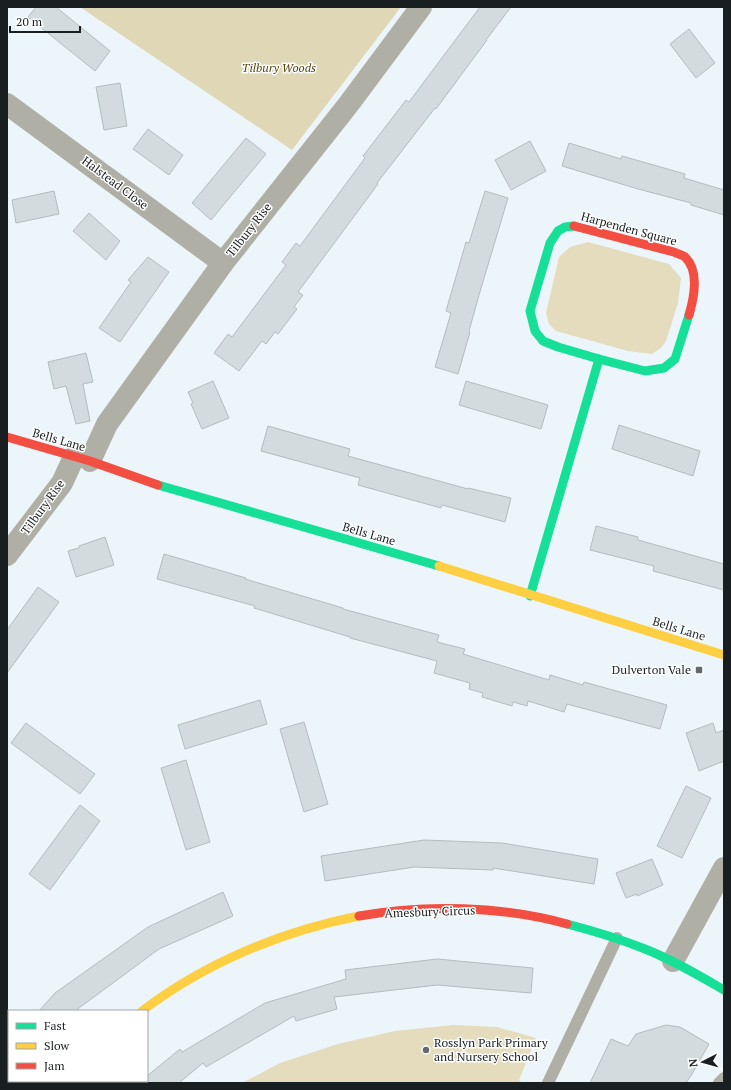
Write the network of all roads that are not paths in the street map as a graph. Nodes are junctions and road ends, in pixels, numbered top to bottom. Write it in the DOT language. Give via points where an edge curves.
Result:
graph roads {
  1 [pos="421,7"];
  2 [pos="8,104"];
  3 [pos="223,263"];
  4 [pos="599,359"];
  5 [pos="7,437"];
  6 [pos="82,459"];
  7 [pos="7,555"];
  8 [pos="530,596"];
  9 [pos="724,655"];
  10 [pos="724,868"];
  11 [pos="617,938"];
  12 [pos="673,961"];
  13 [pos="724,990"];
  14 [pos="144,1010"];
  15 [pos="724,1078"];
  16 [pos="548,1083"];
  17 [pos="720,1083"];
  1 -- 3 [label="street, Tilbury Rise" via="348,105"];
  2 -- 3 [label="street, Halstead Close"];
  3 -- 6 [label="street, Tilbury Rise"];
  4 -- 4 [label="street, Harpenden Square" via="644,372 664,368 675,359 693,297 695,284 692,268 685,257 674,252 574,226 565,227 558,231 550,243 530,311 532,320 539,338 549,345"];
  4 -- 8 [label="street"];
  5 -- 6 [label="street, Bells Lane"];
  6 -- 7 [label="street, Tilbury Rise"];
  6 -- 8 [label="street, Bells Lane" via="168,488 451,570"];
  8 -- 9 [label="street, Bells Lane"];
  10 -- 12 [label="street"];
  11 -- 12 [label="street, Amesbury Circus"];
  11 -- 14 [label="street, Amesbury Circus" via="571,924 516,914 429,909 384,912 289,935 240,953 193,977"];
  11 -- 16 [label="lane"];
  12 -- 13 [label="street, Amesbury Circus"];
  15 -- 17 [label="lane"];
}
